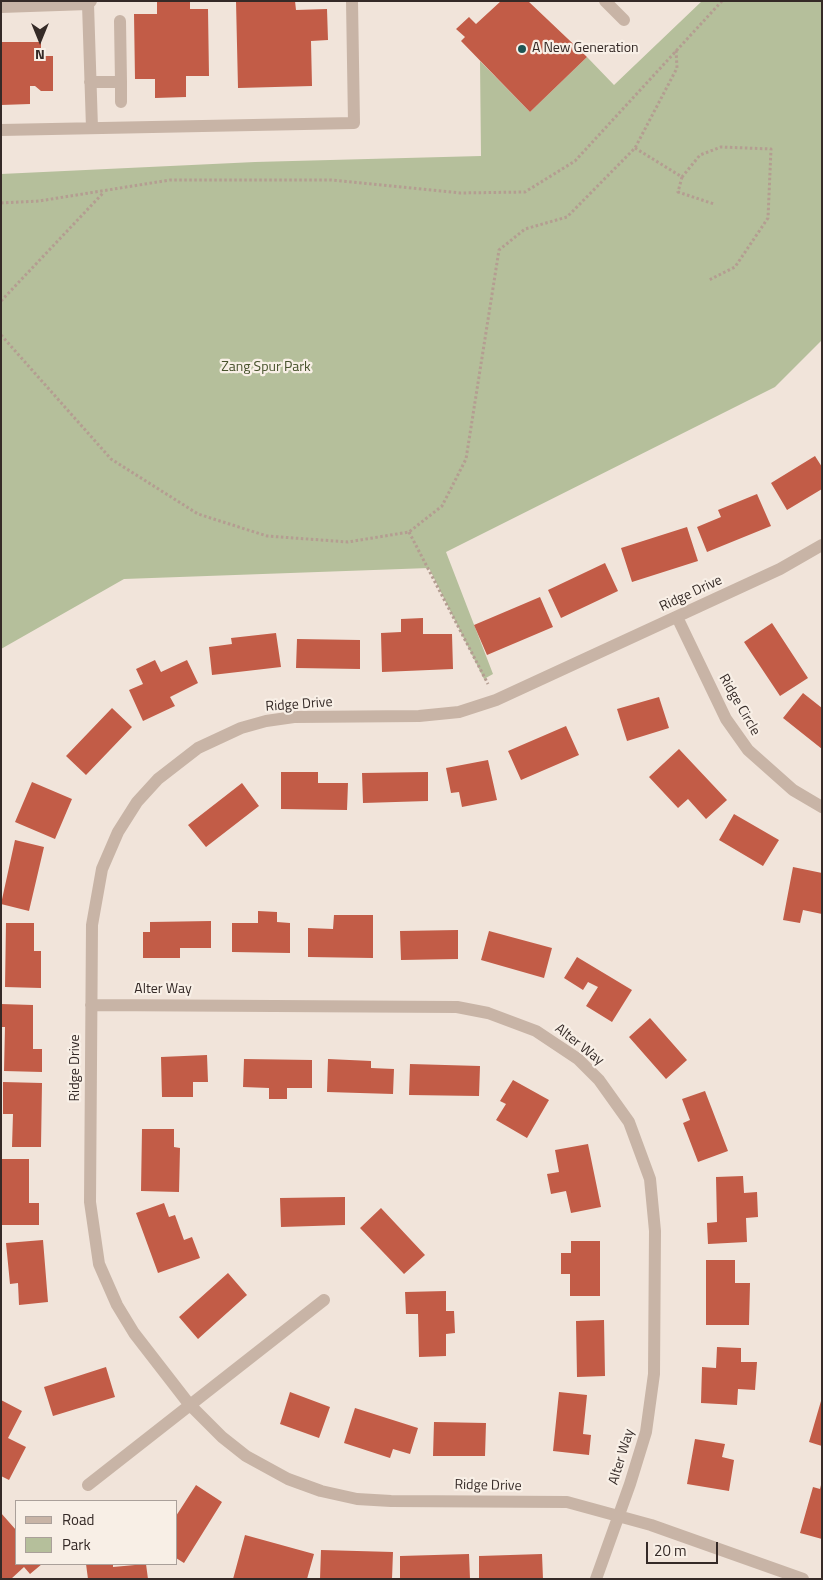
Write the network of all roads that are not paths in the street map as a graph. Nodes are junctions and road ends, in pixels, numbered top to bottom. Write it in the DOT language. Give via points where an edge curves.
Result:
graph roads {
  1 [pos="352,1"];
  2 [pos="605,1"];
  3 [pos="89,3"];
  4 [pos="1,7"];
  5 [pos="624,20"];
  6 [pos="120,21"];
  7 [pos="90,82"];
  8 [pos="121,82"];
  9 [pos="121,102"];
  10 [pos="92,128"];
  11 [pos="1,130"];
  12 [pos="822,545"];
  13 [pos="677,617"];
  14 [pos="822,807"];
  15 [pos="91,1004"];
  16 [pos="324,1300"];
  17 [pos="189,1404"];
  18 [pos="88,1484"];
  19 [pos="618,1516"];
  20 [pos="596,1579"];
  21 [pos="804,1579"];
  1 -- 10 [label="street" via="354,122"];
  2 -- 5 [label="street"];
  3 -- 4 [label="street"];
  3 -- 7 [label="street"];
  6 -- 8 [label="street"];
  7 -- 8 [label="street"];
  7 -- 10 [label="street"];
  8 -- 9 [label="street"];
  10 -- 11 [label="street"];
  12 -- 13 [label="street, Ridge Drive" via="780,569"];
  13 -- 14 [label="street, Ridge Circle" via="718,704 748,750 793,790"];
  13 -- 15 [label="street, Ridge Drive" via="496,700 459,712 419,716 294,717 241,728 198,748 158,779 137,802 118,832 102,869 92,925"];
  15 -- 17 [label="street, Ridge Drive" via="90,1202 97,1255 109,1290 125,1319"];
  15 -- 19 [label="street, Alter Way" via="457,1007 512,1020 556,1042 578,1059 599,1080 629,1122 650,1178 653,1198 654,1374 646,1432"];
  16 -- 17 [label="street"];
  17 -- 18 [label="street"];
  17 -- 19 [label="street, Ridge Drive" via="246,1456 288,1479 321,1491 357,1499 391,1501 567,1502"];
  19 -- 20 [label="street, Alter Way"];
  19 -- 21 [label="street, Ridge Drive" via="651,1524"];
}
